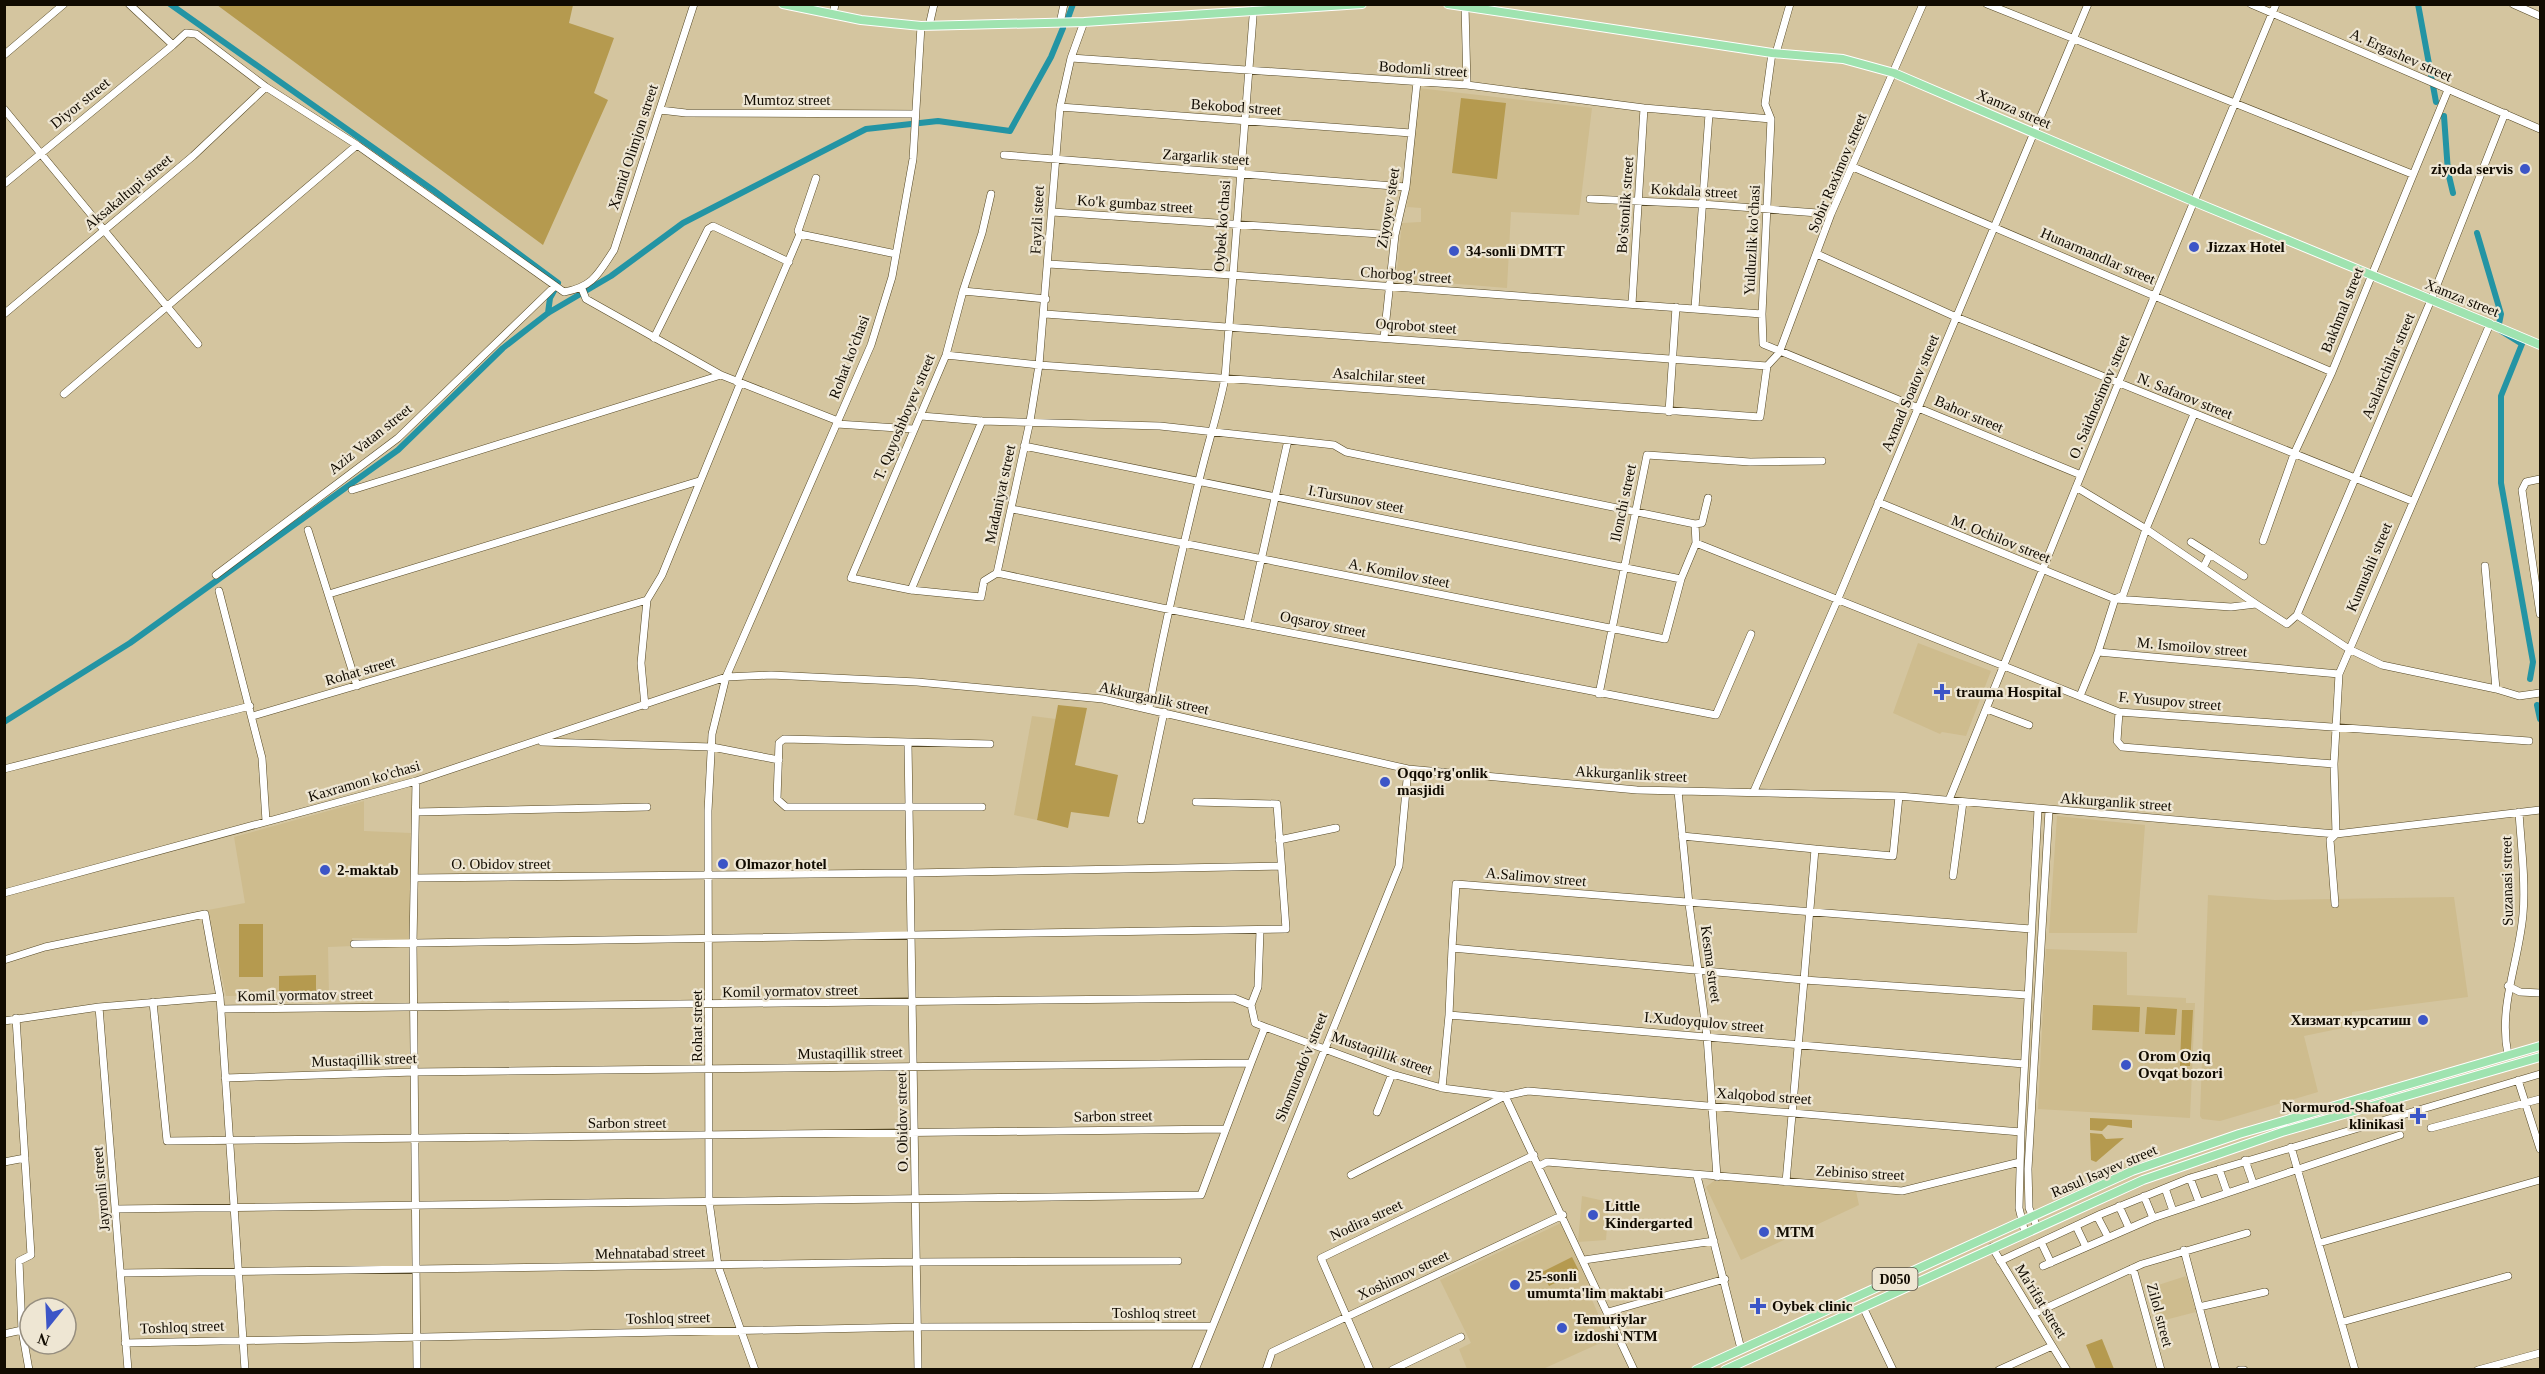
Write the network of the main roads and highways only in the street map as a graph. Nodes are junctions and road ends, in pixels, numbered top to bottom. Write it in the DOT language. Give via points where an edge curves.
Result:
graph roads {
  1 [pos="783,4"];
  2 [pos="1362,4"];
  3 [pos="1448,4"];
  4 [pos="1465,6"];
  5 [pos="1253,7"];
  6 [pos="2541,345"];
  7 [pos="2541,1046"];
  8 [pos="2541,1057"];
  9 [pos="1735,1367"];
  10 [pos="1696,1370"];
  11 [pos="1725,1370"];
  1 -- 5 [label="main road" via="833,15 925,26 1084,22"];
  2 -- 5 [label="main road"];
  3 -- 4 [label="main road, Xamza street"];
  4 -- 6 [label="main road, Xamza street" via="1843,60 1894,72"];
  7 -- 10 [label="main road, Rasul Isayev street / D050" via="2200,1147 2114,1178"];
  8 -- 9 [label="main road, Rasul Isayev street / D050" via="2282,1132 2121,1189"];
  9 -- 11 [label="main road, Rasul Isayev street / D050"];
}
